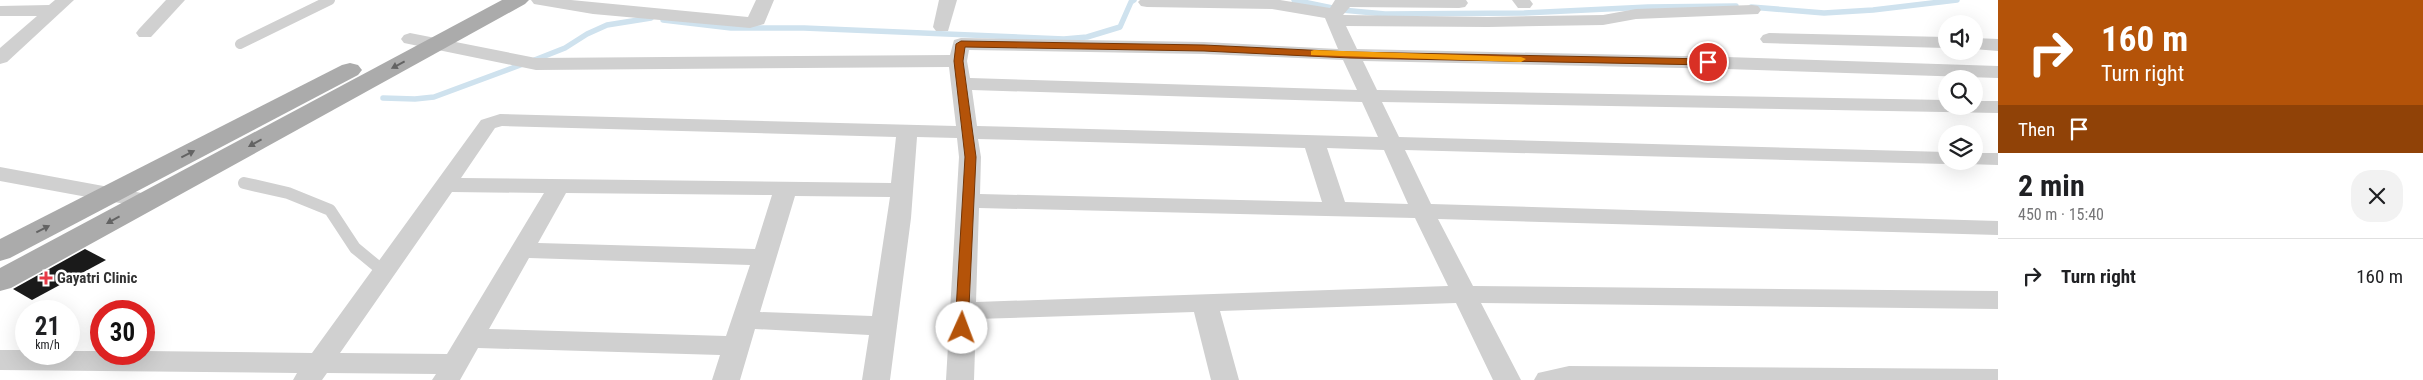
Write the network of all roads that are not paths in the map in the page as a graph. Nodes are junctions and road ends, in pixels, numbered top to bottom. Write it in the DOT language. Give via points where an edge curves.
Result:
graph roads {
  1 [pos="176,0"];
  2 [pos="330,0"];
  3 [pos="486,0"];
  4 [pos="518,0"];
  5 [pos="540,0"];
  6 [pos="765,0"];
  7 [pos="948,0"];
  8 [pos="1146,2"];
  9 [pos="1459,3"];
  10 [pos="59,5"];
  11 [pos="627,6"];
  12 [pos="1339,9"];
  13 [pos="1752,10"];
  14 [pos="0,11"];
  15 [pos="942,27"];
  16 [pos="146,33"];
  17 [pos="1769,38"];
  18 [pos="410,39"];
  19 [pos="1938,43"];
  20 [pos="240,44"];
  21 [pos="1983,44"];
  22 [pos="436,45"];
  23 [pos="1998,45"];
  24 [pos="2,55"];
  25 [pos="1350,55"];
  26 [pos="958,61"];
  27 [pos="1998,72"];
  28 [pos="961,84"];
  29 [pos="306,93"];
  30 [pos="1369,96"];
  31 [pos="331,102"];
  32 [pos="1998,107"];
  33 [pos="907,132"];
  34 [pos="967,133"];
  35 [pos="1314,142"];
  36 [pos="1391,145"];
  37 [pos="1938,158"];
  38 [pos="1983,158"];
  39 [pos="1998,159"];
  40 [pos="0,174"];
  41 [pos="244,183"];
  42 [pos="444,184"];
  43 [pos="559,186"];
  44 [pos="786,188"];
  45 [pos="900,190"];
  46 [pos="110,195"];
  47 [pos="147,201"];
  48 [pos="968,201"];
  49 [pos="1336,209"];
  50 [pos="1423,211"];
  51 [pos="1998,228"];
  52 [pos="522,250"];
  53 [pos="0,251"];
  54 [pos="764,257"];
  55 [pos="384,271"];
  56 [pos="0,281"];
  57 [pos="1464,294"];
  58 [pos="1998,300"];
  59 [pos="1205,303"];
  60 [pos="962,311"];
  61 [pos="746,320"];
  62 [pos="885,326"];
  63 [pos="471,338"];
  64 [pos="737,346"];
  65 [pos="0,360"];
  66 [pos="313,372"];
  67 [pos="451,372"];
  68 [pos="1998,379"];
  69 [pos="726,380"];
  70 [pos="876,380"];
  71 [pos="960,380"];
  72 [pos="1225,380"];
  73 [pos="1507,380"];
  74 [pos="1548,380"];
  1 -- 16 [label="street"];
  2 -- 20 [label="lane"];
  3 -- 18 [label="main road"];
  4 -- 22 [label="main road"];
  5 -- 11 [label="street" via="567,6"];
  6 -- 11 [label="street" via="758,20 750,23"];
  7 -- 15 [label="street"];
  8 -- 12 [label="street" via="1272,4"];
  9 -- 12 [label="street"];
  10 -- 14 [label="street"];
  10 -- 24 [label="street"];
  12 -- 13 [label="street" via="1488,22 1594,20 1636,14"];
  12 -- 25 [label="street"];
  17 -- 19 [label="street"];
  18 -- 22 [label="street"];
  18 -- 29 [label="main road"];
  21 -- 23 [label="street"];
  22 -- 26 [label="street" via="536,64"];
  22 -- 31 [label="main road, one-way"];
  25 -- 26 [label="street" via="1204,48 964,44 960,46"];
  25 -- 27 [label="street"];
  25 -- 30 [label="street"];
  26 -- 28 [label="street"];
  28 -- 30 [label="street"];
  28 -- 34 [label="street"];
  29 -- 31 [label="main road"];
  46 -- 29 [label="main road, one-way"];
  30 -- 32 [label="street"];
  30 -- 36 [label="street"];
  31 -- 47 [label="main road, one-way"];
  33 -- 34 [label="street"];
  33 -- 42 [label="street" via="500,120 488,124"];
  33 -- 45 [label="street"];
  34 -- 35 [label="street"];
  34 -- 48 [label="street" via="970,157"];
  35 -- 36 [label="street"];
  35 -- 49 [label="street"];
  36 -- 37 [label="street"];
  36 -- 50 [label="street"];
  38 -- 39 [label="street"];
  40 -- 46 [label="street"];
  41 -- 55 [label="lane" via="288,193 330,210 355,248"];
  42 -- 43 [label="street"];
  42 -- 55 [label="street"];
  43 -- 44 [label="street"];
  43 -- 52 [label="street"];
  44 -- 45 [label="street"];
  44 -- 54 [label="street"];
  45 -- 62 [label="street"];
  46 -- 47 [label="street"];
  53 -- 46 [label="main road, one-way"];
  47 -- 56 [label="main road, one-way"];
  48 -- 49 [label="street"];
  48 -- 60 [label="street"];
  49 -- 50 [label="street"];
  50 -- 51 [label="street"];
  50 -- 57 [label="street"];
  52 -- 54 [label="street"];
  52 -- 63 [label="street"];
  54 -- 61 [label="street"];
  55 -- 66 [label="street"];
  57 -- 58 [label="street"];
  57 -- 59 [label="street"];
  57 -- 73 [label="street"];
  59 -- 60 [label="street"];
  59 -- 72 [label="street"];
  60 -- 71 [label="street"];
  61 -- 62 [label="street"];
  61 -- 64 [label="street"];
  62 -- 70 [label="street"];
  63 -- 64 [label="street"];
  63 -- 67 [label="street"];
  64 -- 69 [label="street"];
  65 -- 66 [label="street"];
  66 -- 67 [label="street"];
  68 -- 74 [label="street" via="1569,376"];
}
